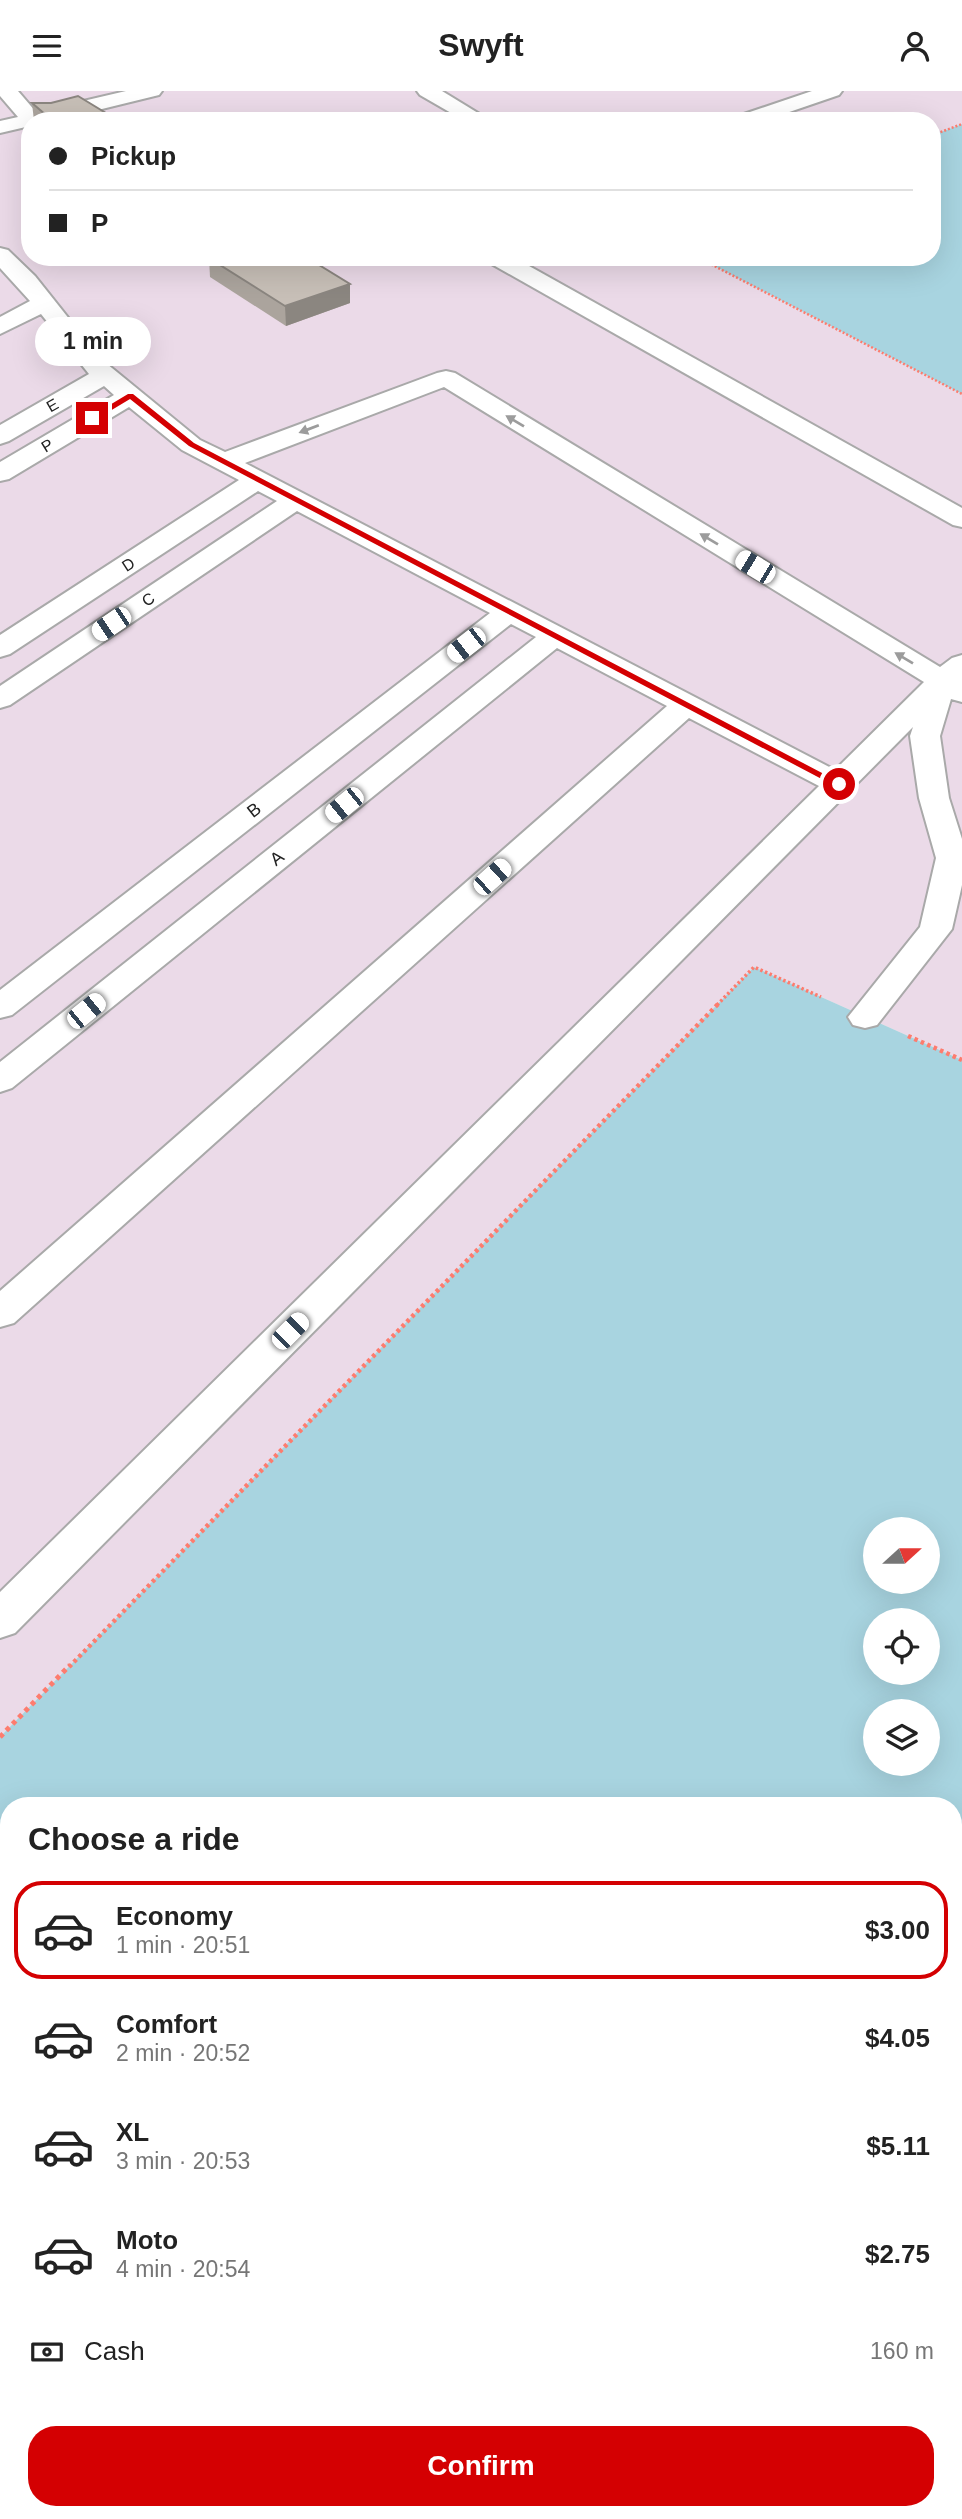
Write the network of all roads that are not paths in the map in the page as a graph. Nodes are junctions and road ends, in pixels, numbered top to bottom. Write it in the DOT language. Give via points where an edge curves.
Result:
graph roads {
  1 [pos="7,91"];
  2 [pos="86,91"];
  3 [pos="152,91"];
  4 [pos="427,91"];
  5 [pos="832,91"];
  6 [pos="106,101"];
  7 [pos="25,112"];
  8 [pos="57,112"];
  9 [pos="125,112"];
  10 [pos="465,112"];
  11 [pos="769,112"];
  12 [pos="21,121"];
  13 [pos="0,127"];
  14 [pos="0,255"];
  15 [pos="512,266"];
  16 [pos="44,303"];
  17 [pos="0,327"];
  18 [pos="105,375"];
  19 [pos="131,395"];
  20 [pos="0,436"];
  21 [pos="223,462"];
  22 [pos="0,473"];
  23 [pos="257,479"];
  24 [pos="296,500"];
  25 [pos="962,519"];
  26 [pos="509,612"];
  27 [pos="554,636"];
  28 [pos="0,648"];
  29 [pos="955,679"];
  30 [pos="0,699"];
  31 [pos="686,705"];
  32 [pos="839,784"];
  33 [pos="0,1007"];
  34 [pos="865,1017"];
  35 [pos="0,1080"];
  36 [pos="0,1313"];
  37 [pos="0,1620"];
  1 -- 7 [label="lane"];
  2 -- 6 [label="lane"];
  3 -- 6 [label="lane"];
  4 -- 10 [label="lane"];
  5 -- 11 [label="lane"];
  6 -- 8 [label="lane"];
  6 -- 9 [label="lane"];
  12 -- 13 [label="lane"];
  14 -- 16 [label="lane"];
  15 -- 25 [label="lane"];
  16 -- 17 [label="lane"];
  16 -- 18 [label="lane"];
  18 -- 19 [label="lane"];
  18 -- 20 [label="lane, E"];
  19 -- 21 [label="lane" via="191,445"];
  19 -- 22 [label="lane, P"];
  21 -- 23 [label="lane"];
  29 -- 21 [label="lane, one-way" via="446,378"];
  23 -- 24 [label="lane"];
  23 -- 28 [label="lane, D"];
  24 -- 26 [label="lane"];
  24 -- 30 [label="lane, C"];
  26 -- 27 [label="lane"];
  26 -- 33 [label="lane, B"];
  27 -- 31 [label="lane"];
  27 -- 35 [label="lane, A"];
  29 -- 32 [label="lane"];
  29 -- 34 [label="lane" via="925,736 934,798 952,858 936,929"];
  31 -- 32 [label="lane"];
  31 -- 36 [label="lane"];
  32 -- 37 [label="lane"];
}
